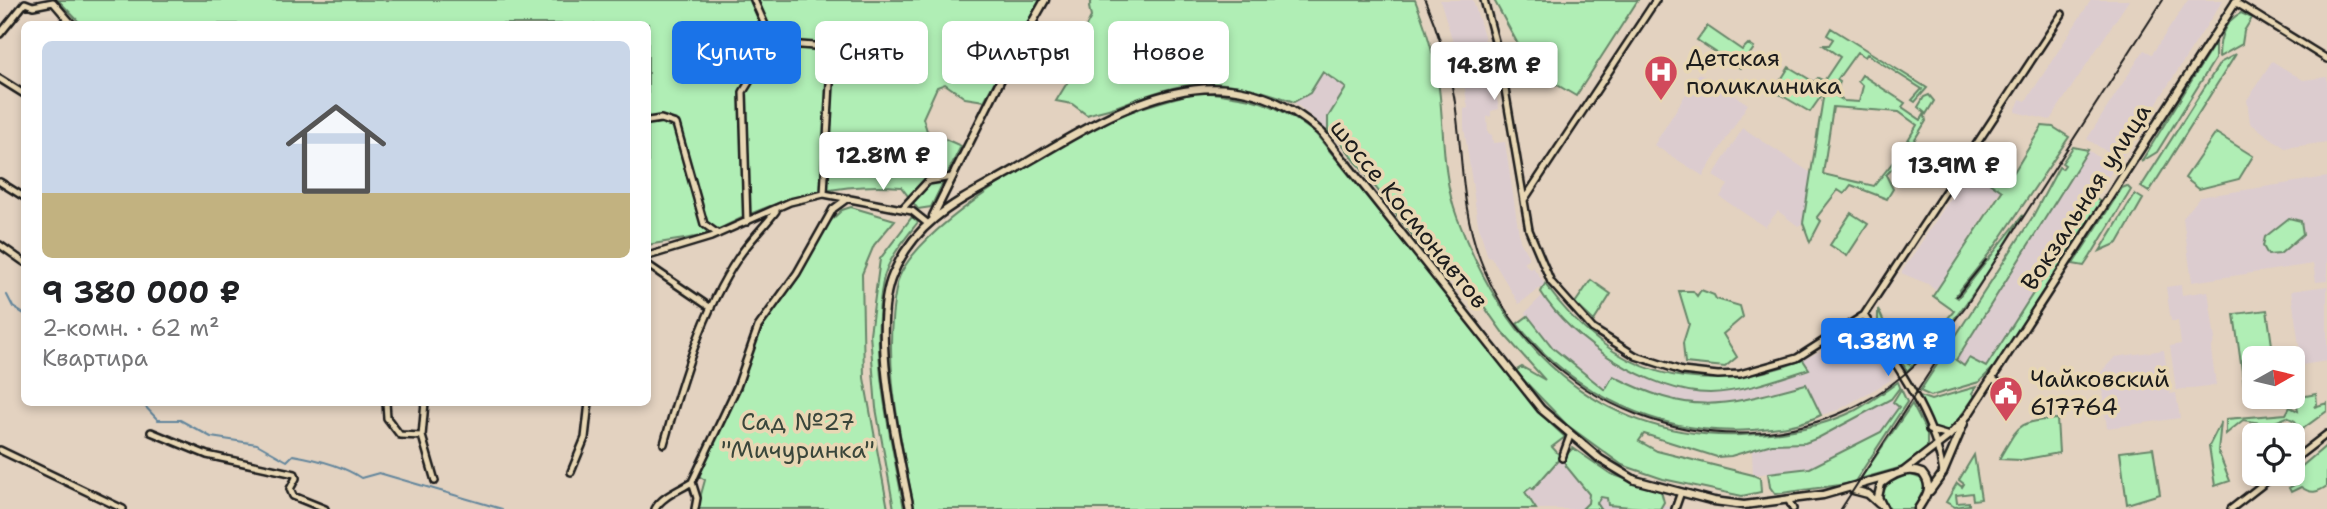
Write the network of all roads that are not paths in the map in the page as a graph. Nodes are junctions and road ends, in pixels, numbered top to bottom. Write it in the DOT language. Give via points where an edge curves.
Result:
graph roads {
  1 [pos="754,0"];
  2 [pos="1045,0"];
  3 [pos="1484,0"];
  4 [pos="1656,0"];
  5 [pos="2236,1"];
  6 [pos="2062,14"];
  7 [pos="69,21"];
  8 [pos="763,21"];
  9 [pos="0,34"];
  10 [pos="801,45"];
  11 [pos="2327,60"];
  12 [pos="0,79"];
  13 [pos="748,84"];
  14 [pos="21,92"];
  15 [pos="651,121"];
  16 [pos="952,177"];
  17 [pos="0,182"];
  18 [pos="824,194"];
  19 [pos="21,195"];
  20 [pos="848,198"];
  21 [pos="1524,200"];
  22 [pos="778,209"];
  23 [pos="902,209"];
  24 [pos="933,216"];
  25 [pos="747,222"];
  26 [pos="927,223"];
  27 [pos="718,234"];
  28 [pos="0,245"];
  29 [pos="651,255"];
  30 [pos="21,260"];
  31 [pos="651,267"];
  32 [pos="711,308"];
  33 [pos="1864,315"];
  34 [pos="1993,379"];
  35 [pos="2015,394"];
  36 [pos="386,406"];
  37 [pos="425,406"];
  38 [pos="589,406"];
  39 [pos="1968,415"];
  40 [pos="1930,430"];
  41 [pos="150,432"];
  42 [pos="2327,434"];
  43 [pos="422,436"];
  44 [pos="1570,436"];
  45 [pos="1949,436"];
  46 [pos="664,444"];
  47 [pos="1933,449"];
  48 [pos="0,450"];
  49 [pos="2305,451"];
  50 [pos="1562,458"];
  51 [pos="1904,471"];
  52 [pos="571,472"];
  53 [pos="1943,473"];
  54 [pos="1893,475"];
  55 [pos="435,481"];
  56 [pos="692,482"];
  57 [pos="2261,486"];
  58 [pos="1844,491"];
  59 [pos="1681,492"];
  60 [pos="1929,492"];
  61 [pos="1788,499"];
  62 [pos="1883,508"];
  63 [pos="123,509"];
  64 [pos="325,509"];
  65 [pos="654,509"];
  66 [pos="695,509"];
  67 [pos="910,509"];
  68 [pos="1675,509"];
  69 [pos="1793,509"];
  70 [pos="1918,509"];
  71 [pos="2231,509"];
  1 -- 8 [label="street"];
  2 -- 16 [label="main road"];
  3 -- 21 [label="street" via="1500,60"];
  4 -- 21 [label="street"];
  5 -- 11 [label="street"];
  5 -- 34 [label="main road, Вокзальная улица"];
  6 -- 33 [label="street"];
  7 -- 9 [label="street" via="53,2 33,6 25,2"];
  10 -- 18 [label="street" via="837,52 830,83"];
  12 -- 14 [label="street"];
  13 -- 25 [label="street" via="743,92"];
  15 -- 27 [label="street" via="676,124 704,224"];
  16 -- 23 [label="street" via="928,181"];
  16 -- 24 [label="main road"];
  17 -- 19 [label="street"];
  18 -- 20 [label="street"];
  18 -- 22 [label="street"];
  20 -- 23 [label="street"];
  20 -- 56 [label="street" via="834,209 797,273 758,327 737,387"];
  21 -- 33 [label="street" via="1538,255 1551,282 1611,342 1654,364 1718,375 1763,368 1797,358"];
  22 -- 25 [label="street"];
  22 -- 32 [label="street" via="738,257"];
  23 -- 26 [label="street"];
  24 -- 26 [label="main road, шоссе Космонавтов"];
  24 -- 44 [label="main road, шоссе Космонавтов" via="1133,104 1199,89 1251,92 1281,102 1322,133 1507,369"];
  25 -- 27 [label="street"];
  26 -- 67 [label="main road, шоссе Космонавтов" via="902,253 891,277 884,346"];
  27 -- 29 [label="street"];
  28 -- 30 [label="street"];
  31 -- 32 [label="street"];
  32 -- 46 [label="street" via="683,377"];
  33 -- 40 [label="street"];
  34 -- 35 [label="street"];
  34 -- 39 [label="main road, Вокзальная улица"];
  36 -- 43 [label="street" via="387,418 400,435"];
  37 -- 43 [label="street"];
  38 -- 52 [label="street" via="585,438"];
  39 -- 45 [label="main road, Вокзальная улица"];
  39 -- 53 [label="main road, Вокзальная улица"];
  40 -- 45 [label="street"];
  40 -- 47 [label="street"];
  41 -- 64 [label="street" via="207,456 292,472 296,478 290,489 293,496"];
  42 -- 49 [label="street"];
  43 -- 55 [label="street"];
  44 -- 50 [label="street"];
  44 -- 59 [label="main road, шоссе Космонавтов" via="1635,480"];
  45 -- 47 [label="main road, Вокзальная улица"];
  47 -- 51 [label="main road, Вокзальная улица"];
  47 -- 53 [label="street"];
  48 -- 63 [label="street"];
  51 -- 54 [label="main road, Вокзальная улица"];
  51 -- 60 [label="main road" via="1922,473"];
  53 -- 60 [label="main road, Вокзальная улица"];
  54 -- 58 [label="main road, шоссе Космонавтов"];
  54 -- 62 [label="main road" via="1879,488"];
  56 -- 65 [label="street" via="662,498"];
  56 -- 66 [label="street"];
  57 -- 71 [label="street"];
  58 -- 61 [label="main road, шоссе Космонавтов"];
  58 -- 62 [label="main road, шоссе Космонавтов" via="1864,492"];
  59 -- 61 [label="main road, шоссе Космонавтов" via="1744,505"];
  59 -- 68 [label="street"];
  60 -- 70 [label="main road, Вокзальная улица"];
  61 -- 69 [label="street"];
}
